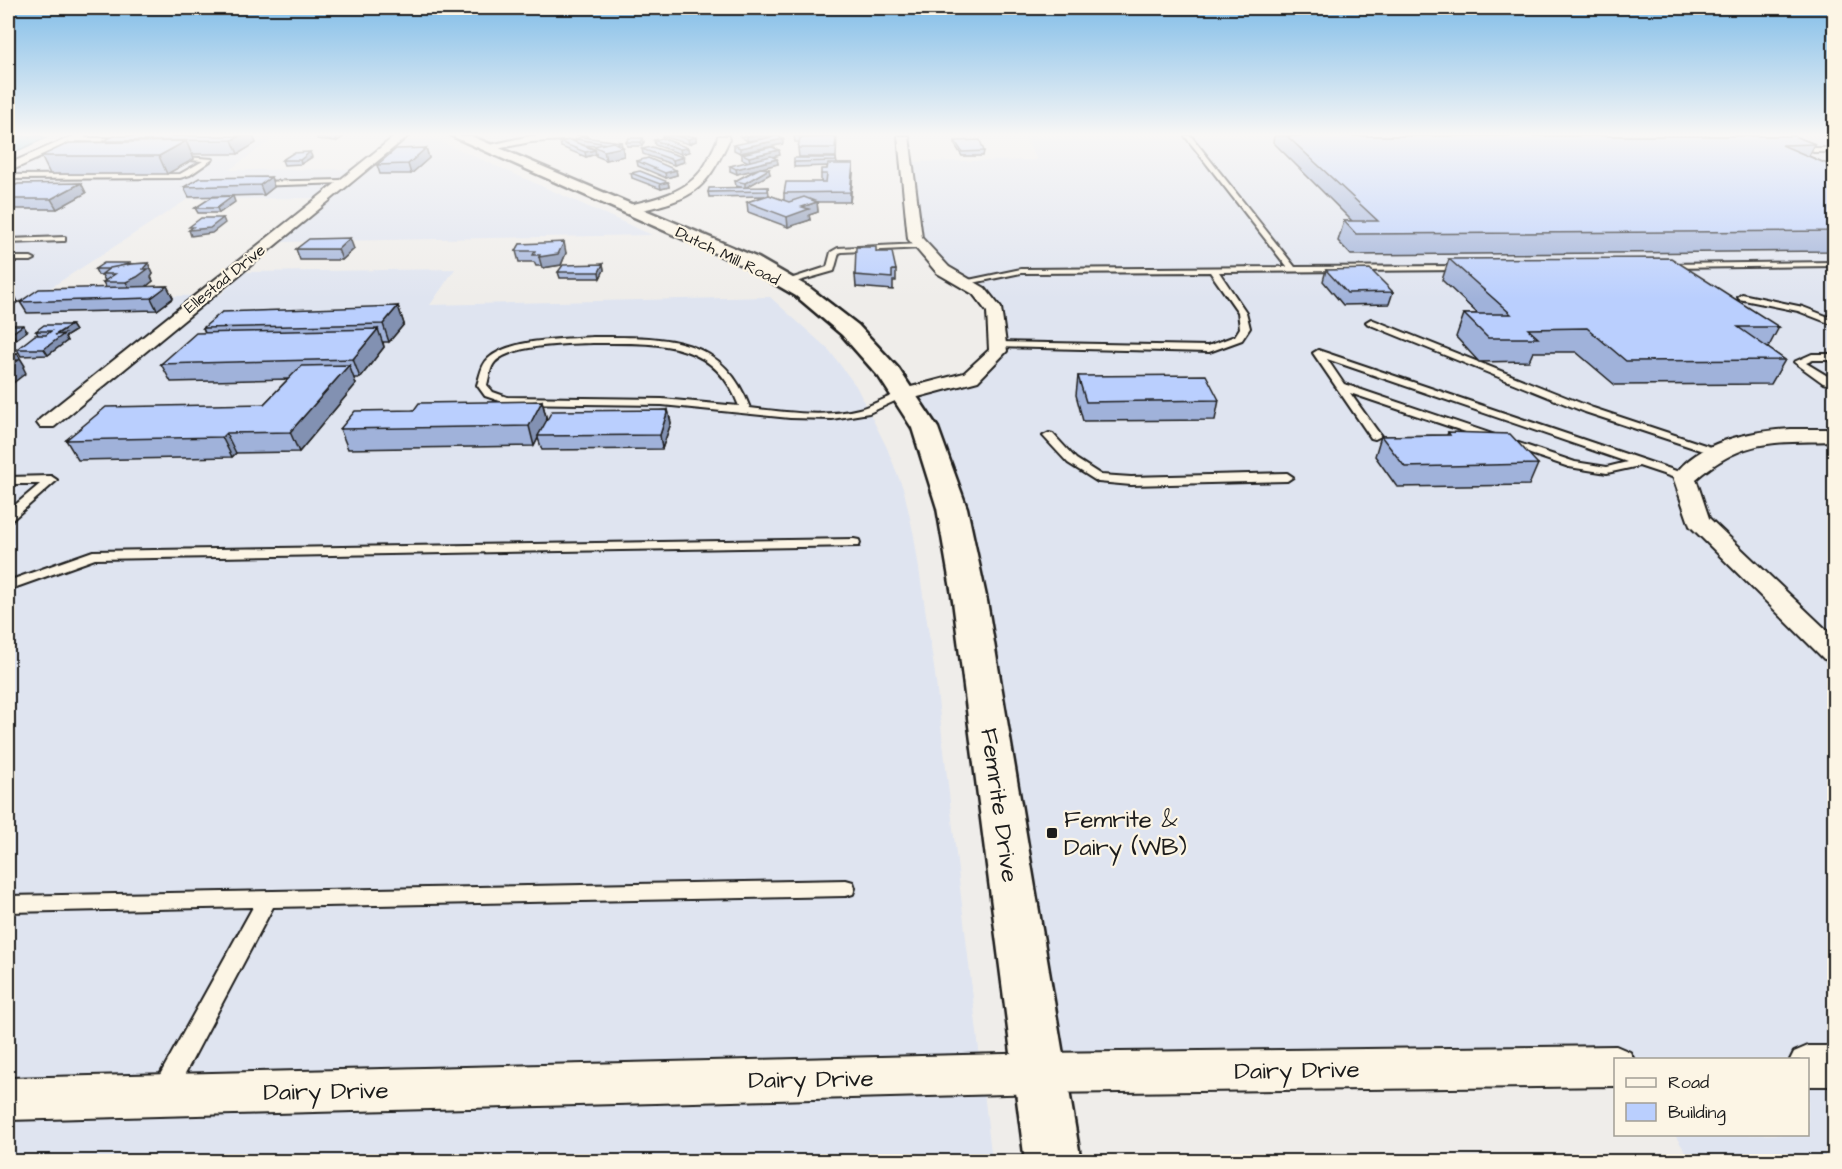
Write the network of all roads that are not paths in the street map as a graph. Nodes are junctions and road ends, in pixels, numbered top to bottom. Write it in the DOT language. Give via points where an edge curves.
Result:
graph roads {
  1 [pos="332,191"];
  2 [pos="586,191"];
  3 [pos="686,191"];
  4 [pos="908,191"];
  5 [pos="1231,191"];
  6 [pos="630,210"];
  7 [pos="62,239"];
  8 [pos="8,241"];
  9 [pos="920,246"];
  10 [pos="8,259"];
  11 [pos="31,259"];
  12 [pos="1834,264"];
  13 [pos="1658,266"];
  14 [pos="1470,268"];
  15 [pos="1293,269"];
  16 [pos="1213,270"];
  17 [pos="785,282"];
  18 [pos="963,282"];
  19 [pos="1742,297"];
  20 [pos="1371,322"];
  21 [pos="1834,322"];
  22 [pos="998,345"];
  23 [pos="1834,357"];
  24 [pos="1834,383"];
  25 [pos="1341,386"];
  26 [pos="903,395"];
  27 [pos="746,410"];
  28 [pos="47,423"];
  29 [pos="1834,435"];
  30 [pos="1048,436"];
  31 [pos="1375,436"];
  32 [pos="935,452"];
  33 [pos="1716,452"];
  34 [pos="1640,462"];
  35 [pos="1287,477"];
  36 [pos="1684,477"];
  37 [pos="8,480"];
  38 [pos="8,517"];
  39 [pos="854,543"];
  40 [pos="8,586"];
  41 [pos="1834,652"];
  42 [pos="846,888"];
  43 [pos="268,899"];
  44 [pos="8,904"];
  45 [pos="1614,1066"];
  46 [pos="1809,1066"];
  47 [pos="1834,1066"];
  48 [pos="1041,1073"];
  49 [pos="161,1095"];
  50 [pos="8,1099"];
  51 [pos="1053,1161"];
  1 -- 28 [label="street, Ellestad Drive"];
  2 -- 6 [label="street, Dutch Mill Road"];
  3 -- 6 [label="street"];
  4 -- 9 [label="street" via="915,239"];
  5 -- 15 [label="lane"];
  6 -- 17 [label="street, Dutch Mill Road" via="751,262"];
  7 -- 8 [label="lane"];
  9 -- 17 [label="lane" via="841,249 835,252 831,269"];
  9 -- 18 [label="street" via="943,270"];
  10 -- 11 [label="lane"];
  12 -- 13 [label="lane"];
  14 -- 15 [label="lane"];
  15 -- 16 [label="lane"];
  16 -- 18 [label="lane" via="1021,270"];
  16 -- 22 [label="lane" via="1242,312 1245,328 1239,338 1222,346 1177,349"];
  17 -- 26 [label="street, Dutch Mill Road" via="850,330 889,373"];
  18 -- 22 [label="street" via="979,291 995,312"];
  19 -- 21 [label="lane" via="1800,309"];
  20 -- 33 [label="lane" via="1589,410"];
  22 -- 26 [label="street" via="998,351 971,377"];
  23 -- 24 [label="lane" via="1812,357 1799,362"];
  25 -- 31 [label="lane"];
  25 -- 34 [label="lane" via="1573,465 1607,470"];
  25 -- 34 [label="lane" via="1318,353"];
  26 -- 27 [label="lane" via="853,414"];
  26 -- 32 [label="street, Dutch Mill Road" via="925,428"];
  27 -- 27 [label="lane" via="684,404 506,400 489,393 482,385 492,360 514,347 555,341 670,344 698,350 723,371"];
  29 -- 33 [label="street" via="1755,436"];
  30 -- 35 [label="lane" via="1072,461 1098,478 1131,481"];
  32 -- 48 [label="street, Femrite Drive" via="952,508 970,602"];
  33 -- 36 [label="street"];
  34 -- 36 [label="lane"];
  36 -- 41 [label="street" via="1698,521"];
  37 -- 38 [label="lane" via="51,480"];
  39 -- 40 [label="lane" via="93,555"];
  42 -- 43 [label="lane"];
  43 -- 44 [label="lane"];
  43 -- 49 [label="lane"];
  45 -- 48 [label="street, Dairy Drive"];
  46 -- 47 [label="street"];
  48 -- 49 [label="street, Dairy Drive"];
  48 -- 51 [label="street, Femrite Drive"];
  49 -- 50 [label="street, Dairy Drive"];
}
